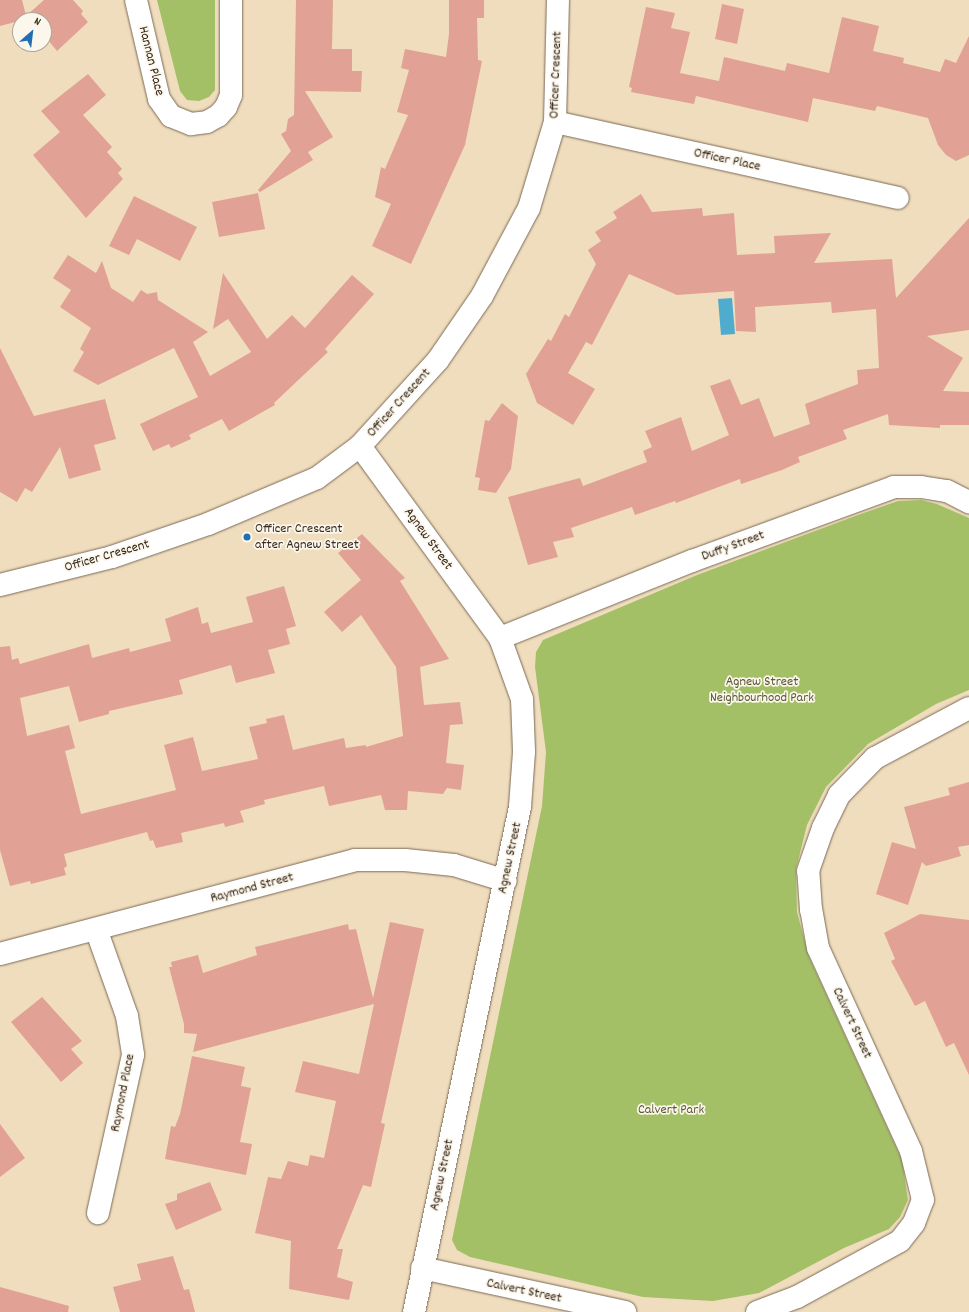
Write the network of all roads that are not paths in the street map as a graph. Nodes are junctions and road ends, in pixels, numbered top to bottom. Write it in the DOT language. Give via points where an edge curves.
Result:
graph roads {
  1 [pos="136,0"];
  2 [pos="231,0"];
  3 [pos="558,0"];
  4 [pos="555,122"];
  5 [pos="898,198"];
  6 [pos="360,446"];
  7 [pos="969,502"];
  8 [pos="0,585"];
  9 [pos="500,638"];
  10 [pos="969,708"];
  11 [pos="506,881"];
  12 [pos="96,929"];
  13 [pos="0,954"];
  14 [pos="98,1214"];
  15 [pos="422,1268"];
  16 [pos="414,1312"];
  17 [pos="626,1312"];
  18 [pos="757,1312"];
  1 -- 2 [label="street, Hannan Place" via="159,99 171,116 191,124 207,122 218,116 226,107 231,95"];
  3 -- 4 [label="street, Officer Crescent"];
  4 -- 5 [label="street, Officer Place"];
  4 -- 6 [label="street, Officer Crescent" via="529,208 482,296 438,360"];
  6 -- 8 [label="street, Officer Crescent" via="316,478 208,524 112,557"];
  6 -- 9 [label="street, Agnew Street"];
  7 -- 9 [label="street, Duffy Street" via="947,491 921,487 894,487 692,561"];
  9 -- 11 [label="street, Agnew Street" via="522,699 524,752 520,807"];
  10 -- 18 [label="street, Calvert Street" via="875,758 839,795 823,828 808,871 811,910 818,948 911,1151 923,1200 914,1223 900,1241 797,1297"];
  11 -- 12 [label="street, Raymond Street" via="454,865 405,860 355,860"];
  11 -- 15 [label="street, Agnew Street"];
  12 -- 13 [label="street, Raymond Street"];
  12 -- 14 [label="street, Raymond Place" via="127,1016 133,1055"];
  15 -- 16 [label="street, Agnew Street"];
  15 -- 17 [label="street, Calvert Street"];
}
